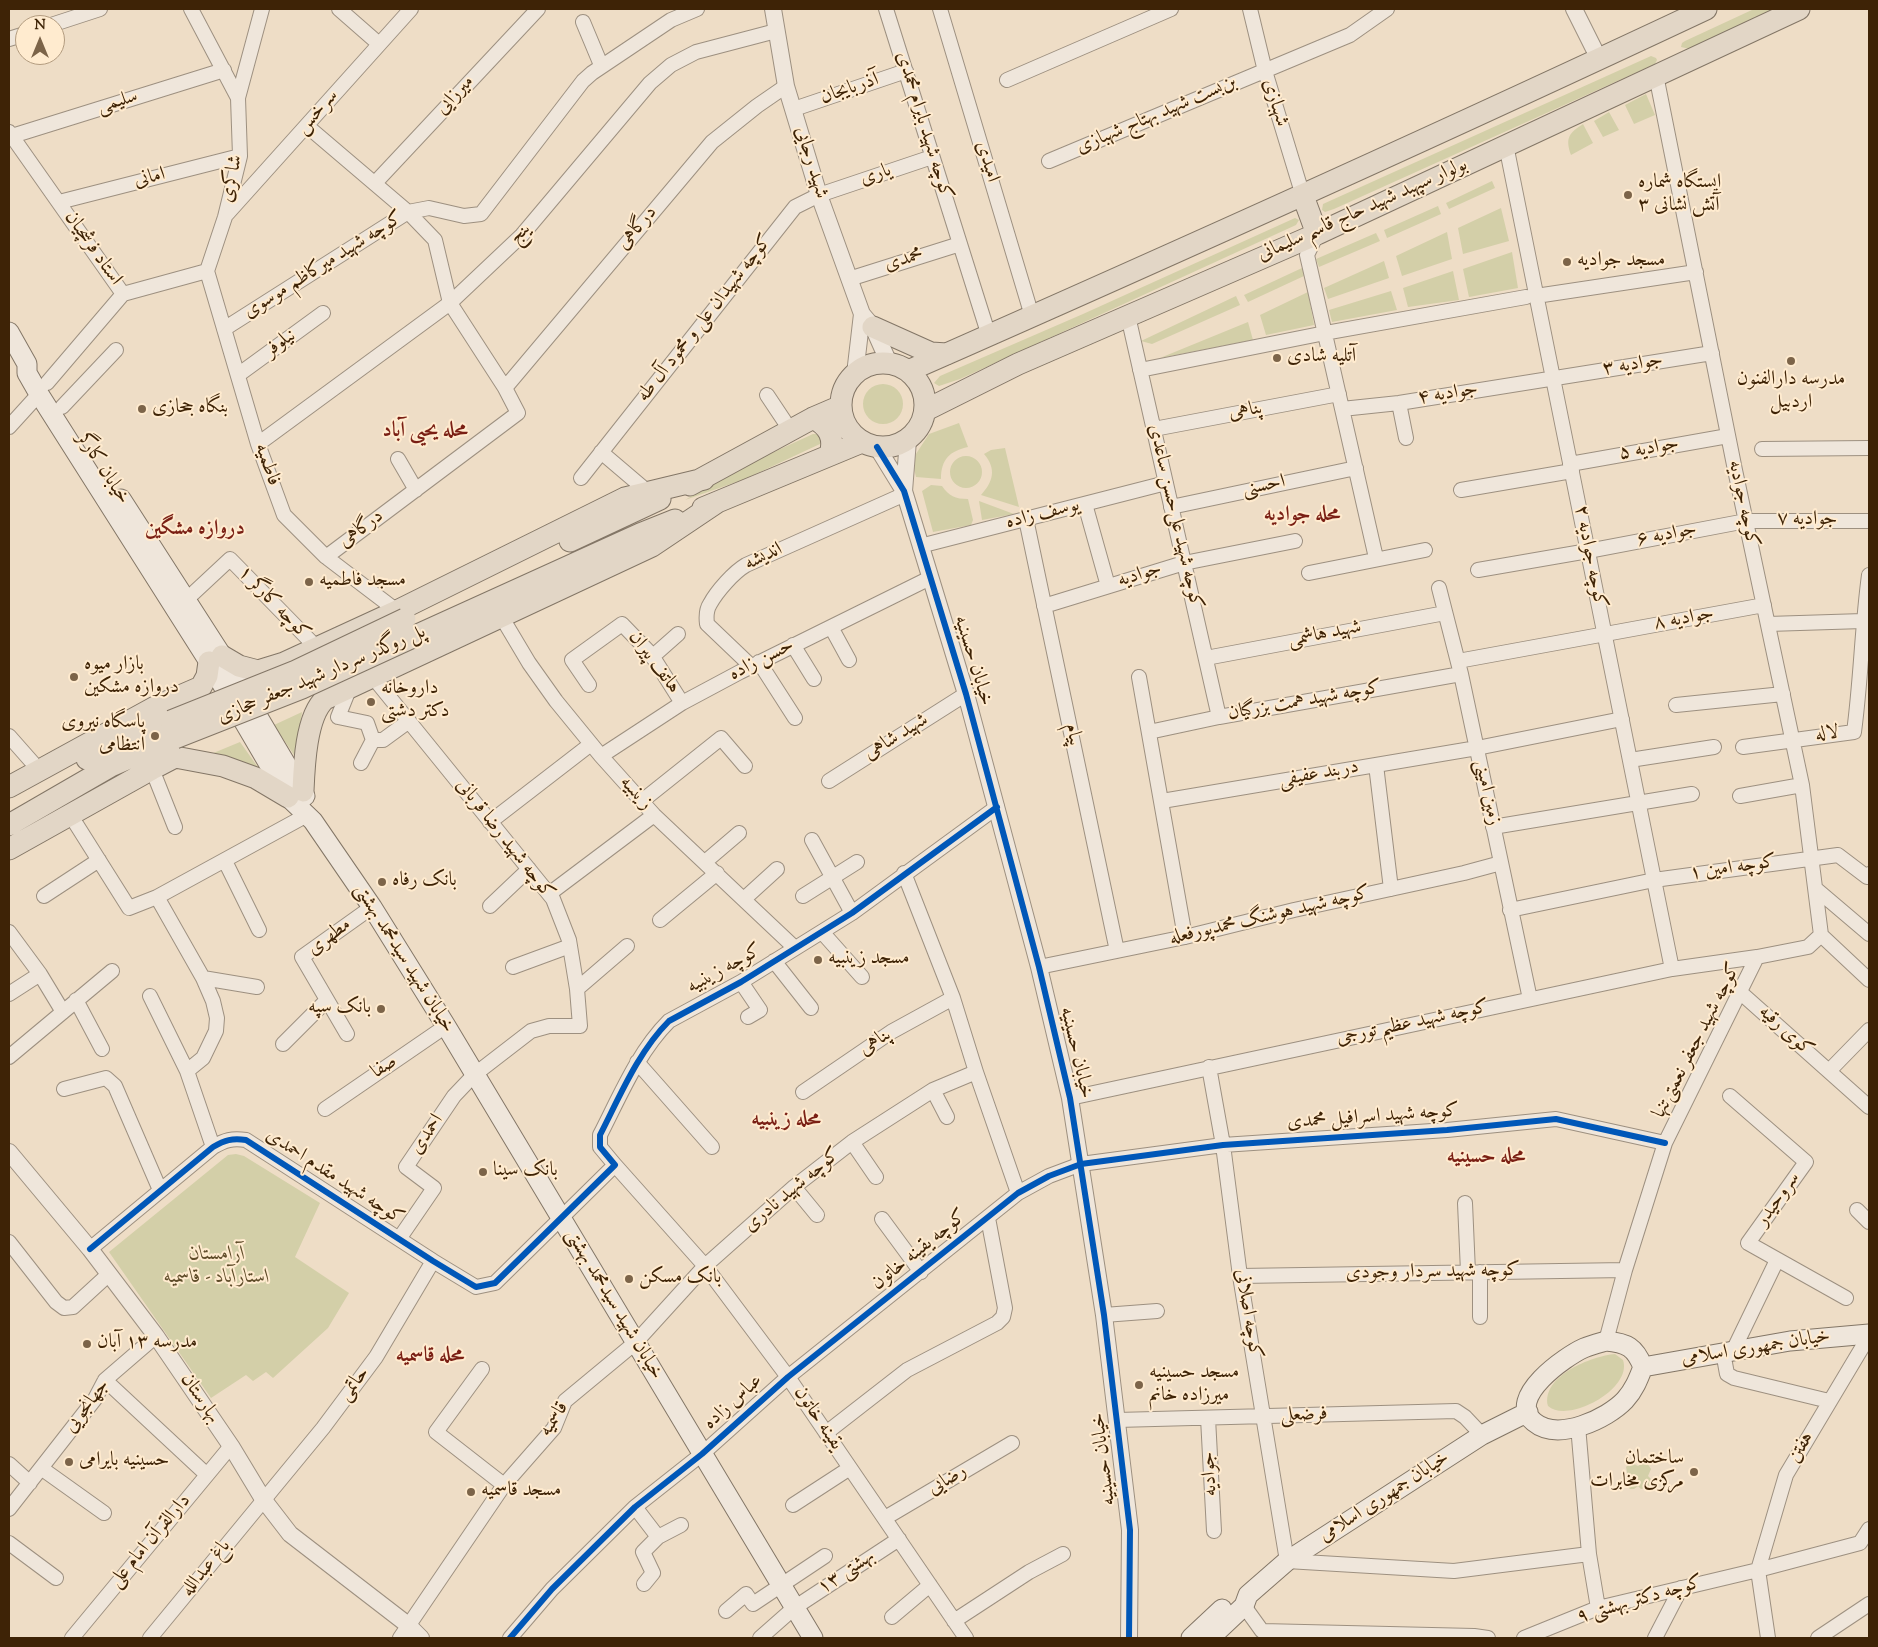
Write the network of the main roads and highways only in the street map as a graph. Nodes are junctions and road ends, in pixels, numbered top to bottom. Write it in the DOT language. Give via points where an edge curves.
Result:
graph roads {
  1 [pos="1706,9"];
  2 [pos="1798,9"];
  3 [pos="1303,196"];
  4 [pos="1317,234"];
  5 [pos="867,321"];
  6 [pos="9,332"];
  7 [pos="946,354"];
  8 [pos="899,367"];
  9 [pos="43,389"];
  10 [pos="841,406"];
  11 [pos="926,410"];
  12 [pos="813,418"];
  13 [pos="870,445"];
  14 [pos="830,455"];
  15 [pos="704,478"];
  16 [pos="716,503"];
  17 [pos="408,631"];
  18 [pos="216,659"];
  19 [pos="156,706"];
  20 [pos="174,739"];
  21 [pos="9,787"];
  22 [pos="296,794"];
  23 [pos="9,803"];
  24 [pos="9,825"];
  25 [pos="9,849"];
  26 [pos="1869,1335"];
  27 [pos="1643,1367"];
  28 [pos="1528,1412"];
  29 [pos="1246,1600"];
  30 [pos="813,1638"];
  31 [pos="1191,1638"];
  32 [pos="1210,1638"];
  1 -- 3 [label="main road, بولوار سپهبد شهید حاج قاسم سلیمانی"];
  2 -- 4 [label="main road, بولوار سپهبد شهید حاج قاسم سلیمانی"];
  3 -- 4 [label="main road"];
  3 -- 7 [label="main road, بولوار سپهبد شهید حاج قاسم سلیمانی"];
  4 -- 11 [label="main road, بولوار سپهبد شهید حاج قاسم سلیمانی" via="1018,364"];
  5 -- 7 [label="main road" via="931,353"];
  6 -- 9 [label="main road, خیابان کارگر" via="27,364 27,373"];
  7 -- 8 [label="main road, بولوار سپهبد شهید حاج قاسم سلیمانی"];
  8 -- 10 [label="main road" via="869,365 855,374 846,386"];
  8 -- 11 [label="main road" via="916,379 922,388"];
  9 -- 18 [label="main road, خیابان کارگر"];
  9 -- 18 [label="main road, خیابان کارگر" via="62,407 186,600"];
  10 -- 12 [label="main road"];
  10 -- 13 [label="main road" via="843,420 851,433"];
  11 -- 13 [label="main road" via="920,427 908,440 894,446"];
  12 -- 14 [label="main road" via="830,432 833,445"];
  12 -- 15 [label="main road"];
  13 -- 14 [label="main road"];
  14 -- 16 [label="main road"];
  15 -- 17 [label="main road, پل روگذر سردار شهید جعفر حجازی" via="625,515"];
  15 -- 17 [label="main road" via="625,498"];
  16 -- 17 [label="main road, پل روگذر سردار شهید جعفر حجازی"];
  16 -- 17 [label="main road" via="652,546 501,616"];
  17 -- 18 [label="main road" via="317,648 284,664 258,670"];
  17 -- 20 [label="main road, پل روگذر سردار شهید جعفر حجازی, bridge" via="302,688"];
  17 -- 22 [label="main road" via="373,677 326,699 319,706"];
  18 -- 19 [label="main road" via="201,687"];
  18 -- 22 [label="main road, خیابان شهید سیدمحمد بهشتی"];
  19 -- 20 [label="main road" via="174,710 182,716 188,734 182,751"];
  19 -- 21 [label="main road"];
  20 -- 22 [label="main road" via="223,766"];
  20 -- 23 [label="main road, پل روگذر سردار شهید جعفر حجازی" via="106,749"];
  20 -- 24 [label="main road, پل روگذر سردار شهید جعفر حجازی" via="111,766"];
  20 -- 25 [label="main road" via="152,768"];
  22 -- 30 [label="main road, خیابان شهید سیدمحمد بهشتی" via="446,1026"];
  26 -- 27 [label="main road, خیابان جمهوری اسلامی" via="1790,1341 1729,1357"];
  27 -- 28 [label="main road" via="1624,1401 1602,1418 1556,1429 1534,1422"];
  27 -- 28 [label="main road" via="1634,1350 1620,1343 1606,1341 1586,1347 1571,1355 1533,1388 1527,1402"];
  28 -- 29 [label="main road, خیابان جمهوری اسلامی" via="1482,1435 1288,1561"];
  29 -- 31 [label="main road, خیابان جمهوری اسلامی" via="1236,1596"];
  29 -- 32 [label="main road, خیابان جمهوری اسلامی"];
}
